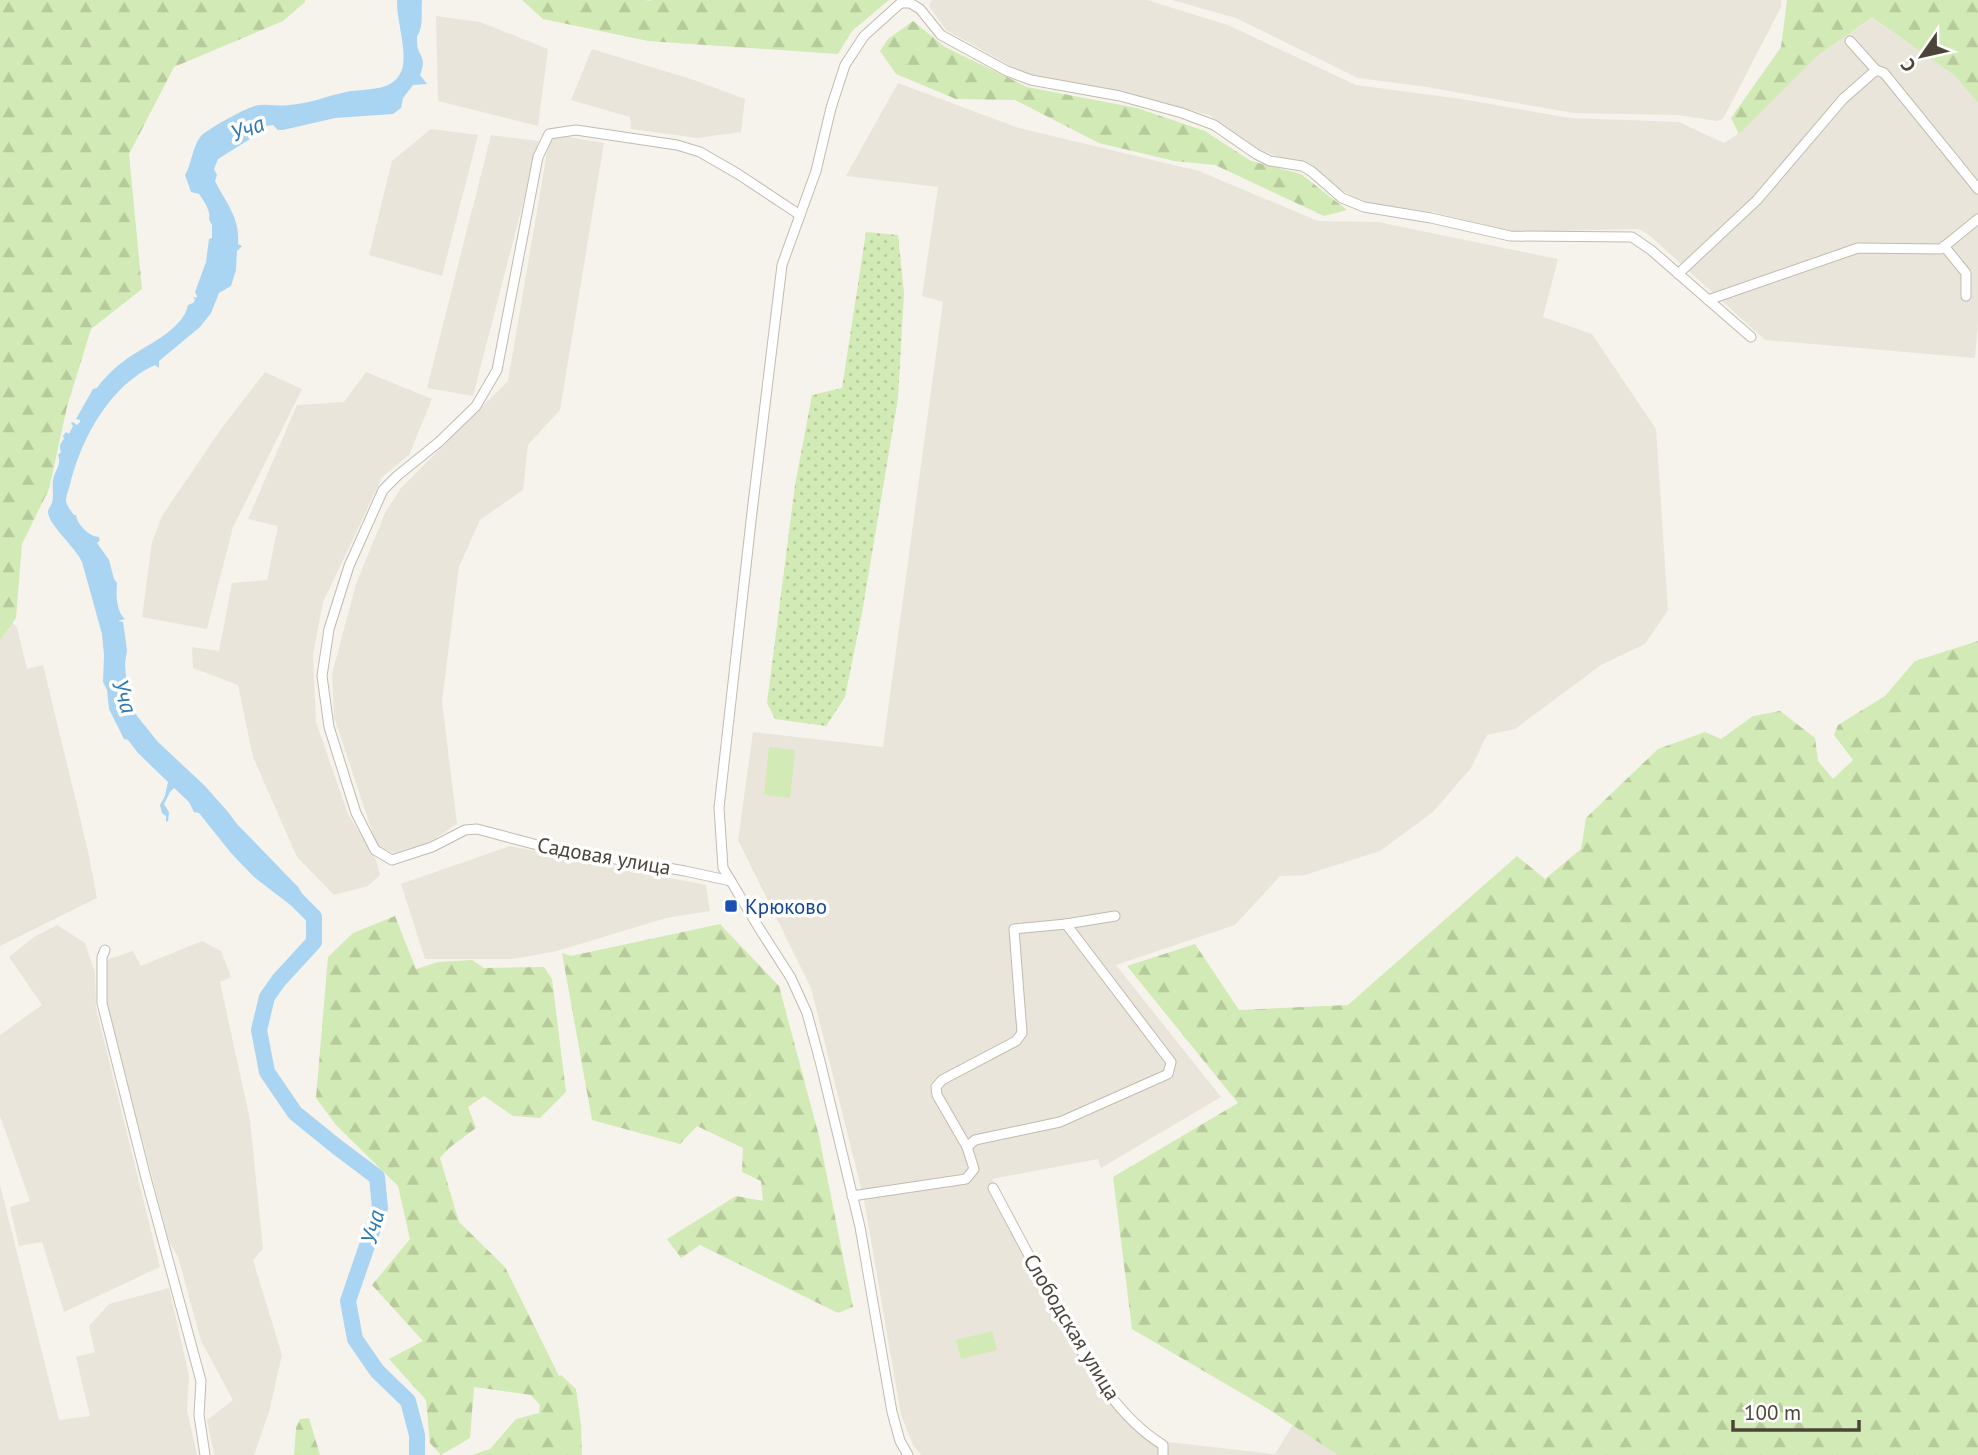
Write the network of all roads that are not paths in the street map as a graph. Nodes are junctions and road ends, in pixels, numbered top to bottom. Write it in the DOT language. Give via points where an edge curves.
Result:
graph roads {
  1 [pos="902,1"];
  2 [pos="1850,41"];
  3 [pos="1876,70"];
  4 [pos="1978,189"];
  5 [pos="800,215"];
  6 [pos="1978,219"];
  7 [pos="1944,246"];
  8 [pos="1678,274"];
  9 [pos="1966,296"];
  10 [pos="1708,300"];
  11 [pos="1751,337"];
  12 [pos="731,881"];
  13 [pos="1115,916"];
  14 [pos="1066,924"];
  15 [pos="105,950"];
  16 [pos="967,1147"];
  17 [pos="993,1188"];
  18 [pos="852,1196"];
  19 [pos="205,1455"];
  20 [pos="908,1455"];
  21 [pos="1163,1455"];
  1 -- 5 [label="street" via="864,36 845,65"];
  1 -- 8 [label="street" via="920,9 941,35 1007,71 1031,80 1120,96 1214,125 1270,161 1302,166 1342,198 1364,207 1510,236 1632,237"];
  2 -- 3 [label="street"];
  3 -- 4 [label="street" via="1884,73"];
  3 -- 8 [label="street" via="1843,99 1757,200"];
  5 -- 12 [label="street" via="782,265 719,808 723,868"];
  5 -- 12 [label="street, Садовая улица" via="700,152 576,130 549,134 538,157 497,370 476,407 383,490 349,566 329,629 322,676 329,727 356,813 375,850 392,860 477,829 541,846"];
  6 -- 7 [label="street"];
  7 -- 9 [label="street" via="1966,273"];
  7 -- 10 [label="street" via="1858,248"];
  8 -- 10 [label="street"];
  10 -- 11 [label="street"];
  12 -- 18 [label="street" via="791,978 807,1013"];
  13 -- 14 [label="street"];
  14 -- 16 [label="street" via="1014,929 1021,1033 1016,1041 936,1087"];
  14 -- 16 [label="street" via="1171,1062 1168,1074 1060,1122 975,1140"];
  15 -- 19 [label="street" via="103,1003 201,1381 199,1415"];
  16 -- 18 [label="street" via="974,1169 966,1179"];
  17 -- 21 [label="street, Слободская улица" via="1096,1374 1147,1436 1163,1445"];
  18 -- 20 [label="street" via="892,1412"];
}
